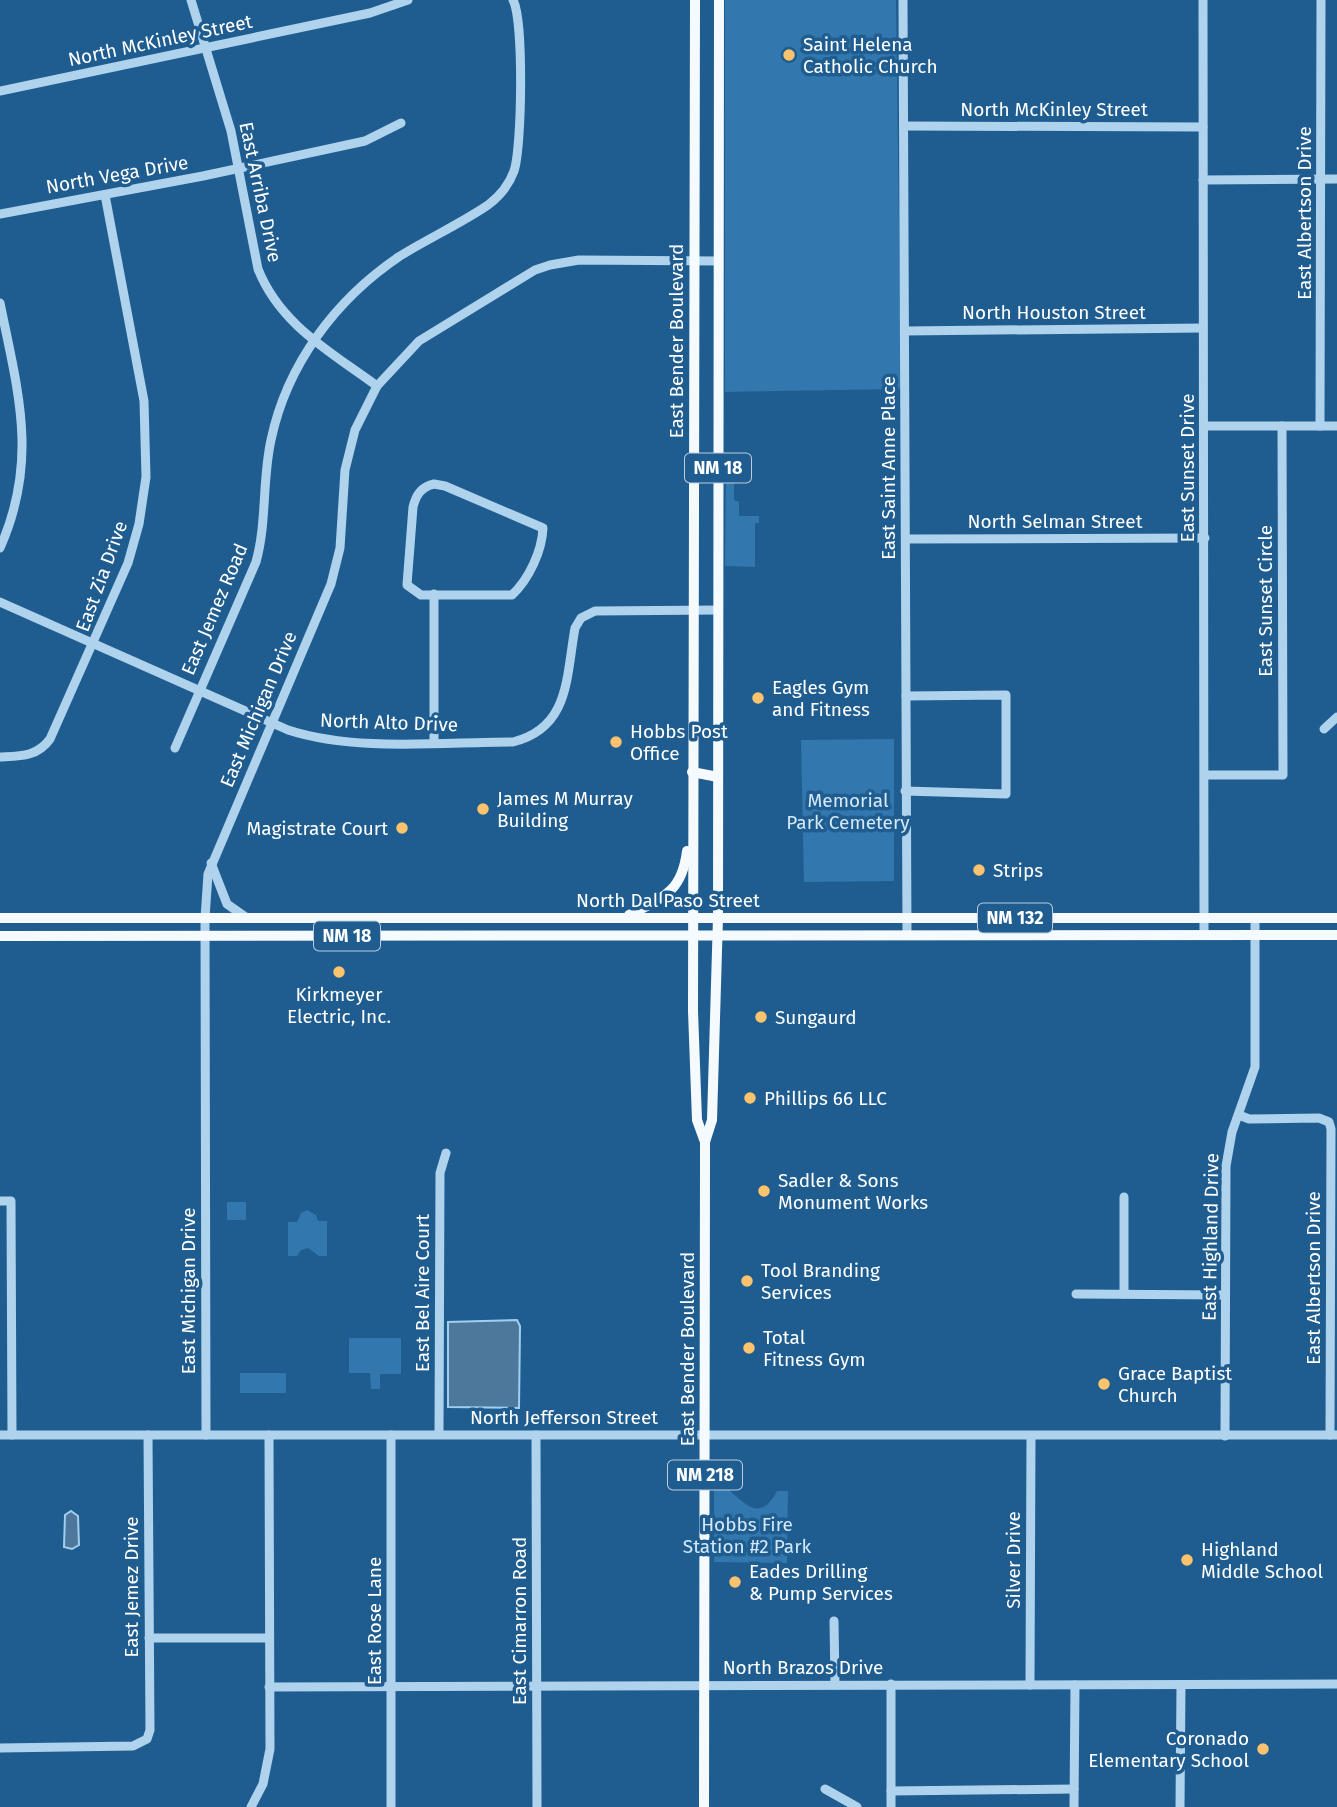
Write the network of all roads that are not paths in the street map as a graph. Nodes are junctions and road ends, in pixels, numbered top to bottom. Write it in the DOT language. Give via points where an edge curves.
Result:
graph roads {
  1 [pos="191,0"];
  2 [pos="408,0"];
  3 [pos="513,0"];
  4 [pos="695,0"];
  5 [pos="719,0"];
  6 [pos="903,0"];
  7 [pos="1203,0"];
  8 [pos="1321,0"];
  9 [pos="205,49"];
  10 [pos="0,90"];
  11 [pos="401,123"];
  12 [pos="904,126"];
  13 [pos="1203,127"];
  14 [pos="239,168"];
  15 [pos="1321,179"];
  16 [pos="1337,179"];
  17 [pos="1203,180"];
  18 [pos="105,195"];
  19 [pos="0,214"];
  20 [pos="694,261"];
  21 [pos="718,261"];
  22 [pos="0,303"];
  23 [pos="1203,328"];
  24 [pos="905,331"];
  25 [pos="314,339"];
  26 [pos="377,386"];
  27 [pos="1204,426"];
  28 [pos="1282,426"];
  29 [pos="1320,426"];
  30 [pos="1337,426"];
  31 [pos="1205,538"];
  32 [pos="906,539"];
  33 [pos="0,548"];
  34 [pos="434,594"];
  35 [pos="0,602"];
  36 [pos="693,610"];
  37 [pos="718,610"];
  38 [pos="95,643"];
  39 [pos="199,688"];
  40 [pos="906,696"];
  41 [pos="1337,717"];
  42 [pos="272,723"];
  43 [pos="1324,729"];
  44 [pos="434,742"];
  45 [pos="175,748"];
  46 [pos="0,757"];
  47 [pos="692,772"];
  48 [pos="1205,775"];
  49 [pos="718,777"];
  50 [pos="905,791"];
  51 [pos="692,839"];
  52 [pos="211,863"];
  53 [pos="718,917"];
  54 [pos="0,918"];
  55 [pos="205,918"];
  56 [pos="247,918"];
  57 [pos="625,918"];
  58 [pos="693,918"];
  59 [pos="906,918"];
  60 [pos="1204,918"];
  61 [pos="1255,918"];
  62 [pos="1337,918"];
  63 [pos="693,935"];
  64 [pos="906,935"];
  65 [pos="1204,935"];
  66 [pos="1255,935"];
  67 [pos="1337,935"];
  68 [pos="0,936"];
  69 [pos="205,936"];
  70 [pos="718,936"];
  71 [pos="1239,1115"];
  72 [pos="705,1142"];
  73 [pos="446,1153"];
  74 [pos="1124,1197"];
  75 [pos="0,1201"];
  76 [pos="1334,1202"];
  77 [pos="1076,1294"];
  78 [pos="1124,1294"];
  79 [pos="1225,1294"];
  80 [pos="439,1434"];
  81 [pos="705,1434"];
  82 [pos="0,1435"];
  83 [pos="12,1435"];
  84 [pos="148,1435"];
  85 [pos="206,1435"];
  86 [pos="269,1435"];
  87 [pos="391,1435"];
  88 [pos="536,1435"];
  89 [pos="1334,1435"];
  90 [pos="1031,1436"];
  91 [pos="1225,1436"];
  92 [pos="834,1621"];
  93 [pos="149,1638"];
  94 [pos="269,1638"];
  95 [pos="891,1684"];
  96 [pos="1337,1684"];
  97 [pos="703,1685"];
  98 [pos="835,1685"];
  99 [pos="1030,1685"];
  100 [pos="1075,1685"];
  101 [pos="1181,1685"];
  102 [pos="269,1686"];
  103 [pos="391,1687"];
  104 [pos="537,1687"];
  105 [pos="0,1748"];
  106 [pos="825,1789"];
  107 [pos="1074,1789"];
  108 [pos="891,1791"];
  109 [pos="251,1807"];
  110 [pos="391,1807"];
  111 [pos="537,1807"];
  112 [pos="704,1807"];
  113 [pos="857,1807"];
  114 [pos="891,1807"];
  115 [pos="1074,1807"];
  116 [pos="1180,1807"];
  1 -- 9 [label="street, East Arriba Drive"];
  2 -- 9 [label="street, North McKinley Street" via="370,13"];
  3 -- 25 [label="street, East Jemez Road" via="519,26 519,149 506,186 470,218 376,274"];
  4 -- 20 [label="main road, East Bender Boulevard / NM 18"];
  5 -- 21 [label="main road, East Bender Boulevard / NM 18"];
  6 -- 12 [label="street, East Saint Anne Place"];
  7 -- 13 [label="street, East Sunset Drive"];
  8 -- 15 [label="street, East Albertson Drive"];
  9 -- 10 [label="street, North McKinley Street"];
  9 -- 14 [label="street, East Arriba Drive"];
  11 -- 14 [label="street, North Vega Drive" via="365,141"];
  12 -- 13 [label="street, North McKinley Street"];
  12 -- 24 [label="street, East Saint Anne Place"];
  13 -- 17 [label="street, East Sunset Drive"];
  14 -- 18 [label="street, North Vega Drive"];
  14 -- 25 [label="street, East Arriba Drive" via="264,284 281,312"];
  15 -- 16 [label="street"];
  15 -- 17 [label="street"];
  15 -- 29 [label="street, East Albertson Drive"];
  17 -- 23 [label="street, East Sunset Drive"];
  18 -- 19 [label="street, North Vega Drive"];
  18 -- 38 [label="street, East Zia Drive" via="141,383 147,453 135,541"];
  20 -- 21 [label="street, East Michigan Drive"];
  20 -- 26 [label="street, East Michigan Drive" via="579,260 536,270 433,329"];
  20 -- 36 [label="main road, East Bender Boulevard / NM 18"];
  21 -- 37 [label="main road, East Bender Boulevard / NM 18"];
  22 -- 33 [label="street" via="24,442 16,506"];
  23 -- 24 [label="street, North Houston Street"];
  23 -- 27 [label="street, East Sunset Drive"];
  24 -- 32 [label="street, East Saint Anne Place"];
  25 -- 26 [label="street, East Arriba Drive"];
  25 -- 39 [label="street, East Jemez Road" via="276,417 256,562"];
  26 -- 42 [label="street, East Michigan Drive" via="355,430 345,470 340,548 331,584"];
  27 -- 28 [label="street"];
  27 -- 31 [label="street, East Sunset Drive"];
  28 -- 29 [label="street"];
  28 -- 48 [label="street, East Sunset Circle" via="1283,775"];
  29 -- 30 [label="street"];
  31 -- 32 [label="street, North Selman Street"];
  31 -- 48 [label="street, East Sunset Drive"];
  32 -- 40 [label="street, East Saint Anne Place"];
  34 -- 34 [label="street" via="421,595 407,585 413,507 426,486 445,486 542,528 542,542 512,595"];
  34 -- 44 [label="street"];
  35 -- 38 [label="street, North Alto Drive"];
  36 -- 37 [label="street, North Alto Drive"];
  36 -- 44 [label="street, North Alto Drive" via="588,614 575,628 555,717 538,733 513,742"];
  36 -- 47 [label="main road, East Bender Boulevard / NM 18"];
  37 -- 49 [label="main road, East Bender Boulevard / NM 18"];
  38 -- 39 [label="street, North Alto Drive"];
  38 -- 46 [label="street, East Zia Drive" via="44,747 29,755"];
  39 -- 42 [label="street, North Alto Drive"];
  39 -- 45 [label="street, East Jemez Road"];
  40 -- 50 [label="street, East Saint Anne Place"];
  40 -- 50 [label="street" via="1006,695 1006,794"];
  41 -- 43 [label="street"];
  42 -- 44 [label="street, North Alto Drive" via="327,741"];
  42 -- 52 [label="street, East Michigan Drive"];
  47 -- 49 [label="main road"];
  47 -- 51 [label="main road, East Bender Boulevard / NM 18"];
  48 -- 60 [label="street, East Sunset Drive"];
  49 -- 53 [label="main road, East Bender Boulevard / NM 18"];
  50 -- 59 [label="street, East Saint Anne Place"];
  51 -- 57 [label="main road" via="672,891"];
  51 -- 58 [label="main road, East Bender Boulevard / NM 18"];
  52 -- 55 [label="street, East Michigan Drive"];
  52 -- 56 [label="street" via="227,904"];
  53 -- 58 [label="main road, North Dal Paso Street / NM 132"];
  53 -- 59 [label="main road, North Dal Paso Street / NM 132"];
  53 -- 70 [label="main road, East Bender Boulevard / NM 18"];
  54 -- 55 [label="main road, North Dal Paso Street / NM 18"];
  55 -- 56 [label="main road, North Dal Paso Street / NM 18"];
  55 -- 69 [label="street, East Michigan Drive"];
  56 -- 57 [label="main road, North Dal Paso Street / NM 18"];
  57 -- 58 [label="main road, North Dal Paso Street / NM 18"];
  58 -- 63 [label="main road, East Bender Boulevard / NM 218"];
  59 -- 60 [label="main road, North Dal Paso Street / NM 132"];
  59 -- 64 [label="street, East Saint Anne Place"];
  60 -- 61 [label="main road, North Dal Paso Street / NM 132"];
  60 -- 65 [label="street, East Sunset Drive"];
  61 -- 62 [label="main road, North Dal Paso Street / NM 132"];
  61 -- 66 [label="street, East Highland Drive"];
  63 -- 69 [label="main road, North Dal Paso Street / NM 18"];
  63 -- 70 [label="main road, North Dal Paso Street / NM 132"];
  63 -- 72 [label="main road, East Bender Boulevard / NM 218" via="697,1119"];
  64 -- 65 [label="main road, North Dal Paso Street / NM 132"];
  64 -- 70 [label="main road, North Dal Paso Street / NM 132"];
  65 -- 66 [label="main road, North Dal Paso Street / NM 132"];
  66 -- 67 [label="main road, North Dal Paso Street / NM 132"];
  66 -- 71 [label="street, East Highland Drive" via="1255,1067"];
  68 -- 69 [label="main road, North Dal Paso Street / NM 18"];
  69 -- 85 [label="street, East Michigan Drive"];
  70 -- 72 [label="main road, East Bender Boulevard" via="712,1120"];
  71 -- 76 [label="street, East Albertson Drive" via="1329,1122"];
  71 -- 79 [label="street, East Highland Drive" via="1226,1166"];
  72 -- 81 [label="main road, East Bender Boulevard / NM 218"];
  73 -- 80 [label="street, East Bel Aire Court" via="440,1173"];
  74 -- 78 [label="street"];
  75 -- 83 [label="street" via="11,1201"];
  76 -- 89 [label="street, East Albertson Drive"];
  77 -- 78 [label="street"];
  78 -- 79 [label="street"];
  79 -- 91 [label="street, East Highland Drive"];
  80 -- 87 [label="street, North Jefferson Street"];
  80 -- 88 [label="street, North Jefferson Street"];
  81 -- 88 [label="street, North Jefferson Street"];
  81 -- 90 [label="street, North Jefferson Street"];
  81 -- 97 [label="main road, East Bender Boulevard / NM 218"];
  82 -- 83 [label="street, North Jefferson Street"];
  83 -- 84 [label="street, North Jefferson Street"];
  84 -- 85 [label="street, North Jefferson Street"];
  84 -- 93 [label="street, East Jemez Drive"];
  85 -- 86 [label="street, North Jefferson Street"];
  86 -- 87 [label="street, North Jefferson Street"];
  86 -- 94 [label="street"];
  87 -- 103 [label="street, East Rose Lane"];
  88 -- 104 [label="street, East Cimarron Road"];
  89 -- 91 [label="street, North Jefferson Street"];
  90 -- 91 [label="street, North Jefferson Street"];
  90 -- 99 [label="street, Silver Drive"];
  92 -- 98 [label="street"];
  93 -- 94 [label="street"];
  93 -- 105 [label="street, East Jemez Drive" via="147,1739 133,1746"];
  94 -- 102 [label="street"];
  95 -- 98 [label="street, North Brazos Drive"];
  95 -- 99 [label="street, North Brazos Drive"];
  95 -- 108 [label="street"];
  96 -- 101 [label="street, North Brazos Drive"];
  97 -- 98 [label="street, North Brazos Drive"];
  97 -- 104 [label="street, North Brazos Drive"];
  97 -- 112 [label="main road, East Bender Boulevard / NM 218"];
  99 -- 100 [label="street, North Brazos Drive"];
  100 -- 101 [label="street, North Brazos Drive"];
  100 -- 107 [label="street"];
  101 -- 116 [label="street"];
  102 -- 103 [label="street, North Brazos Drive"];
  102 -- 109 [label="street" via="268,1761"];
  103 -- 104 [label="street, North Brazos Drive"];
  103 -- 110 [label="street, East Rose Lane"];
  104 -- 111 [label="street, East Cimarron Road"];
  106 -- 113 [label="street"];
  107 -- 108 [label="street"];
  107 -- 115 [label="street"];
  108 -- 114 [label="street"];
}
